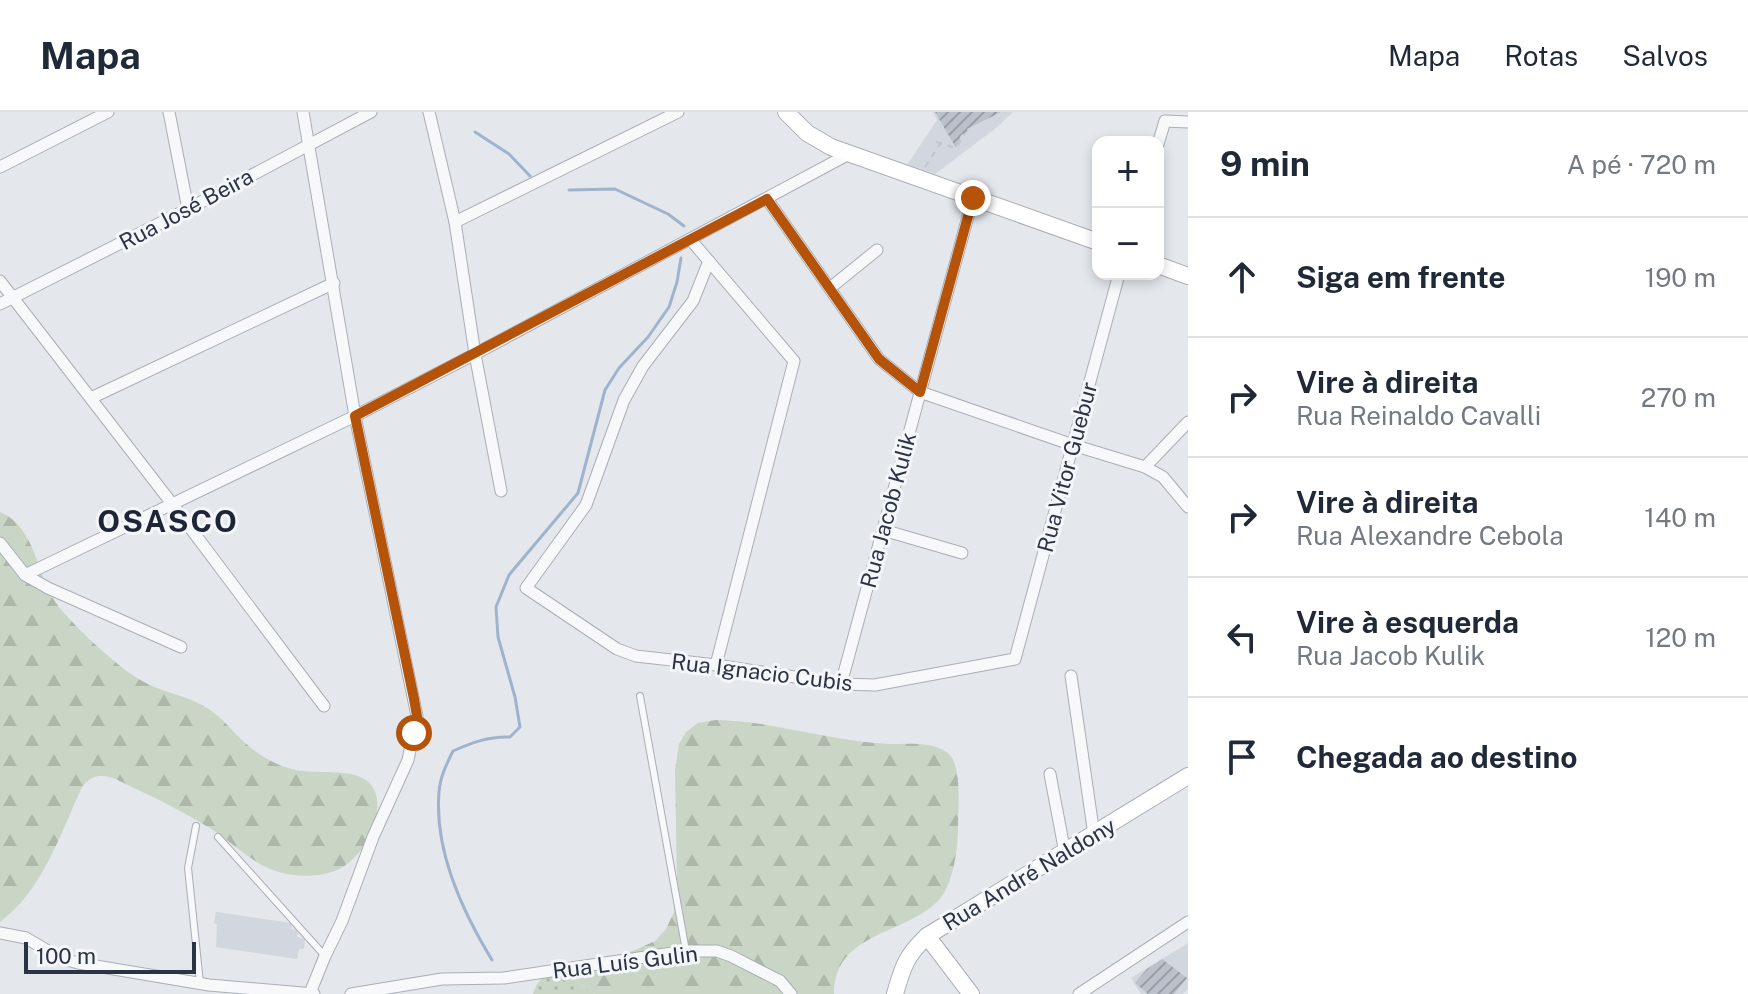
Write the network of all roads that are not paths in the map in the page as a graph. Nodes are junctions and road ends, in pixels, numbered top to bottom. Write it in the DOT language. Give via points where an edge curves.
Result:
graph roads {
  1 [pos="108,112"];
  2 [pos="169,112"];
  3 [pos="303,112"];
  4 [pos="371,112"];
  5 [pos="429,112"];
  6 [pos="678,112"];
  7 [pos="786,112"];
  8 [pos="1188,122"];
  9 [pos="1160,136"];
  10 [pos="309,144"];
  11 [pos="849,154"];
  12 [pos="0,167"];
  13 [pos="973,198"];
  14 [pos="767,199"];
  15 [pos="188,209"];
  16 [pos="455,222"];
  17 [pos="690,239"];
  18 [pos="1092,240"];
  19 [pos="877,250"];
  20 [pos="709,261"];
  21 [pos="1164,267"];
  22 [pos="1188,276"];
  23 [pos="1117,280"];
  24 [pos="0,281"];
  25 [pos="334,283"];
  26 [pos="830,288"];
  27 [pos="13,298"];
  28 [pos="0,304"];
  29 [pos="475,354"];
  30 [pos="920,392"];
  31 [pos="91,398"];
  32 [pos="355,416"];
  33 [pos="1188,422"];
  34 [pos="1073,445"];
  35 [pos="1145,467"];
  36 [pos="501,491"];
  37 [pos="173,505"];
  38 [pos="1188,507"];
  39 [pos="883,530"];
  40 [pos="0,543"];
  41 [pos="962,553"];
  42 [pos="25,575"];
  43 [pos="181,647"];
  44 [pos="1015,659"];
  45 [pos="716,665"];
  46 [pos="1071,676"];
  47 [pos="841,684"];
  48 [pos="640,696"];
  49 [pos="324,706"];
  50 [pos="1050,774"];
  51 [pos="1188,776"];
  52 [pos="196,826"];
  53 [pos="1094,835"];
  54 [pos="218,837"];
  55 [pos="1065,853"];
  56 [pos="1188,922"];
  57 [pos="0,933"];
  58 [pos="927,936"];
  59 [pos="686,951"];
  60 [pos="325,956"];
  61 [pos="206,987"];
  62 [pos="310,993"];
  63 [pos="317,994"];
  64 [pos="351,994"];
  65 [pos="791,994"];
  66 [pos="895,994"];
  67 [pos="971,994"];
  68 [pos="1079,994"];
  1 -- 12 [label="street"];
  2 -- 15 [label="street"];
  3 -- 10 [label="street"];
  4 -- 10 [label="street, Rua José Beira"];
  5 -- 16 [label="street"];
  6 -- 16 [label="street"];
  7 -- 11 [label="main road" via="807,133"];
  8 -- 9 [label="street" via="1165,121"];
  10 -- 15 [label="street, Rua José Beira"];
  10 -- 25 [label="street"];
  11 -- 13 [label="main road"];
  11 -- 14 [label="street"];
  13 -- 18 [label="main road"];
  13 -- 30 [label="street, Rua Jacob Kulik"];
  14 -- 17 [label="street"];
  14 -- 26 [label="street"];
  15 -- 27 [label="street, Rua José Beira"];
  16 -- 29 [label="street"];
  17 -- 20 [label="street"];
  17 -- 29 [label="street"];
  19 -- 26 [label="street"];
  20 -- 45 [label="street" via="794,361"];
  20 -- 45 [label="street, Rua Ignacio Cubis" via="693,301 624,400 586,505 526,588 617,649"];
  21 -- 22 [label="main road"];
  23 -- 34 [label="street, Rua Vitor Guebur"];
  24 -- 27 [label="street"];
  25 -- 31 [label="street"];
  25 -- 32 [label="street"];
  26 -- 30 [label="street" via="879,359"];
  27 -- 28 [label="street, Rua José Beira"];
  27 -- 31 [label="street"];
  29 -- 32 [label="street"];
  29 -- 36 [label="street"];
  30 -- 34 [label="street"];
  30 -- 39 [label="street, Rua Jacob Kulik"];
  31 -- 37 [label="street"];
  32 -- 37 [label="street"];
  32 -- 60 [label="street" via="417,716 408,760"];
  33 -- 35 [label="street"];
  34 -- 35 [label="street"];
  34 -- 44 [label="street, Rua Vitor Guebur"];
  35 -- 38 [label="street" via="1163,477"];
  37 -- 42 [label="street"];
  37 -- 49 [label="street"];
  39 -- 41 [label="street"];
  39 -- 47 [label="street, Rua Jacob Kulik"];
  40 -- 42 [label="street"];
  42 -- 43 [label="street"];
  44 -- 47 [label="street, Rua Ignacio Cubis" via="875,685"];
  45 -- 47 [label="street, Rua Ignacio Cubis"];
  46 -- 53 [label="street"];
  48 -- 59 [label="lane"];
  50 -- 55 [label="street"];
  51 -- 53 [label="main road, Rua André Naldony"];
  52 -- 61 [label="lane" via="188,868"];
  53 -- 55 [label="main road, Rua André Naldony"];
  54 -- 60 [label="lane"];
  55 -- 58 [label="main road, Rua André Naldony"];
  56 -- 68 [label="street"];
  57 -- 61 [label="street" via="26,938 78,963"];
  58 -- 66 [label="main road, Rua André Naldony" via="911,952"];
  58 -- 67 [label="main road"];
  59 -- 64 [label="street, Rua Luís Gulin"];
  59 -- 65 [label="street, Rua Luís Gulin" via="731,956 780,981"];
  60 -- 62 [label="street"];
  61 -- 62 [label="street"];
  62 -- 63 [label="street"];
}
